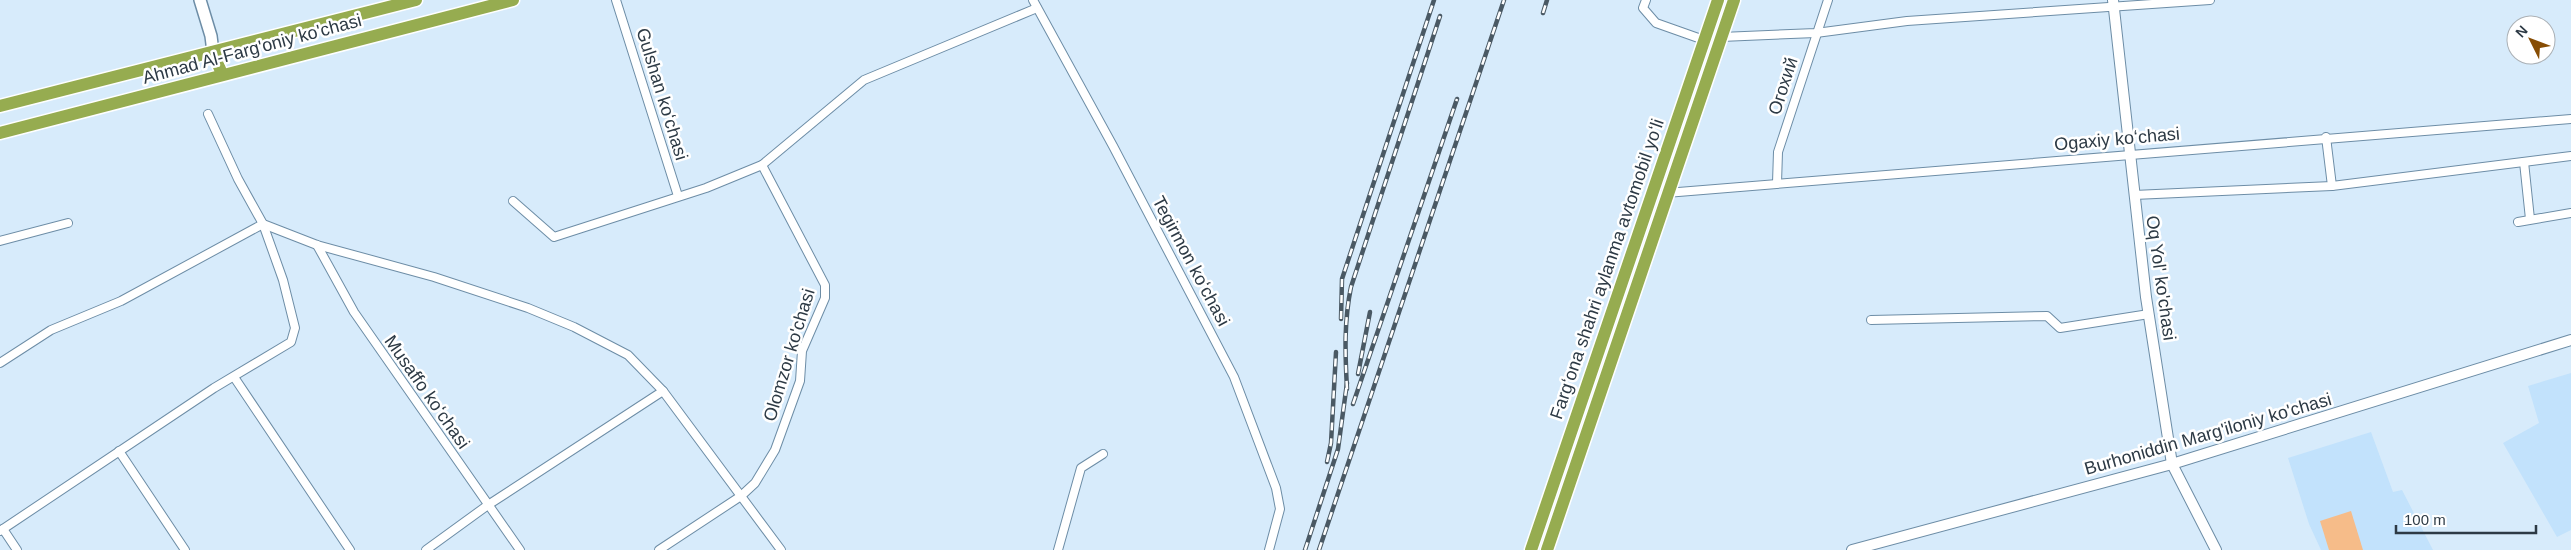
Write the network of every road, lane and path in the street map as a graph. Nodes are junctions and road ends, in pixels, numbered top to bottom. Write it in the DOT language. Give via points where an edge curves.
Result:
graph roads {
  1 [pos="200,0"];
  2 [pos="416,0"];
  3 [pos="513,0"];
  4 [pos="616,0"];
  5 [pos="1033,0"];
  6 [pos="1646,0"];
  7 [pos="1718,0"];
  8 [pos="1734,0"];
  9 [pos="1828,0"];
  10 [pos="2210,0"];
  11 [pos="2114,4"];
  12 [pos="1036,8"];
  13 [pos="1816,32"];
  14 [pos="1721,37"];
  15 [pos="1704,40"];
  16 [pos="213,52"];
  17 [pos="222,74"];
  18 [pos="1,103"];
  19 [pos="208,114"];
  20 [pos="2571,118"];
  21 [pos="0,133"];
  22 [pos="2326,137"];
  23 [pos="2128,153"];
  24 [pos="2571,156"];
  25 [pos="2524,162"];
  26 [pos="762,166"];
  27 [pos="1777,183"];
  28 [pos="2332,186"];
  29 [pos="1666,193"];
  30 [pos="2134,195"];
  31 [pos="678,196"];
  32 [pos="513,201"];
  33 [pos="2571,213"];
  34 [pos="2530,219"];
  35 [pos="2518,222"];
  36 [pos="68,223"];
  37 [pos="263,224"];
  38 [pos="0,241"];
  39 [pos="317,246"];
  40 [pos="2149,314"];
  41 [pos="1871,320"];
  42 [pos="2571,340"];
  43 [pos="0,363"];
  44 [pos="234,377"];
  45 [pos="662,391"];
  46 [pos="119,451"];
  47 [pos="1103,454"];
  48 [pos="2172,464"];
  49 [pos="741,496"];
  50 [pos="488,505"];
  51 [pos="2,530"];
  52 [pos="17,550"];
  53 [pos="185,550"];
  54 [pos="350,550"];
  55 [pos="426,550"];
  56 [pos="520,550"];
  57 [pos="659,550"];
  58 [pos="781,550"];
  59 [pos="1058,550"];
  60 [pos="1268,550"];
  61 [pos="1531,550"];
  62 [pos="1547,550"];
  63 [pos="1852,550"];
  64 [pos="2216,550"];
  1 -- 16 [label="main road"];
  2 -- 16 [label="highway, Ahmad Al-Farg'oniy ko'chasi"];
  3 -- 17 [label="highway, Ahmad Al-Farg'oniy ko'chasi"];
  4 -- 31 [label="street, Gulshan koʻchasi"];
  5 -- 12 [label="street, Tegirmon koʻchasi"];
  6 -- 15 [label="street" via="1643,8 1656,23"];
  7 -- 15 [label="highway, Fargʻona shahri aylanma avtomobil yoʻli"];
  8 -- 14 [label="highway, Fargʻona shahri aylanma avtomobil yoʻli"];
  9 -- 13 [label="street, Огохий"];
  10 -- 11 [label="street"];
  11 -- 13 [label="street"];
  11 -- 23 [label="street, Oq Yol' ko'chasi"];
  12 -- 26 [label="street" via="864,80"];
  12 -- 60 [label="street, Tegirmon koʻchasi" via="1113,146 1234,377 1276,488 1280,509"];
  13 -- 14 [label="street"];
  13 -- 27 [label="street, Огохий" via="1778,152"];
  14 -- 29 [label="highway, Fargʻona shahri aylanma avtomobil yoʻli"];
  15 -- 61 [label="highway, Fargʻona shahri aylanma avtomobil yoʻli"];
  16 -- 17 [label="highway"];
  16 -- 18 [label="highway, Ahmad Al-Farg'oniy ko'chasi"];
  17 -- 21 [label="highway, Ahmad Al-Farg'oniy ko'chasi"];
  19 -- 37 [label="street"];
  20 -- 22 [label="street, Ogaxiy koʻchasi"];
  22 -- 23 [label="street, Ogaxiy koʻchasi"];
  22 -- 28 [label="street"];
  23 -- 27 [label="street, Ogaxiy koʻchasi"];
  23 -- 30 [label="street, Oq Yol' ko'chasi"];
  24 -- 25 [label="street"];
  25 -- 28 [label="street"];
  25 -- 34 [label="street"];
  26 -- 31 [label="street"];
  26 -- 49 [label="street, Olomzor ko'chasi" via="825,285 825,298 802,351 800,381 775,450 755,483"];
  27 -- 29 [label="street, Ogaxiy koʻchasi"];
  28 -- 30 [label="street"];
  29 -- 62 [label="highway, Fargʻona shahri aylanma avtomobil yoʻli"];
  30 -- 40 [label="street, Oq Yol' ko'chasi"];
  31 -- 32 [label="street" via="554,237"];
  33 -- 34 [label="street"];
  34 -- 35 [label="street"];
  36 -- 38 [label="street"];
  37 -- 39 [label="street"];
  37 -- 43 [label="street" via="121,301 51,330"];
  37 -- 44 [label="street" via="296,328 291,342"];
  39 -- 45 [label="street" via="434,278 528,308 574,327 628,355"];
  39 -- 50 [label="street, Musaffo koʻchasi" via="354,312"];
  40 -- 41 [label="street" via="2060,328 2047,316"];
  40 -- 48 [label="street, Oq Yol' ko'chasi"];
  42 -- 48 [label="street, Burhoniddin Marg'iloniy ko'chasi"];
  44 -- 46 [label="street"];
  44 -- 54 [label="street"];
  45 -- 49 [label="street"];
  45 -- 50 [label="street"];
  46 -- 51 [label="street"];
  46 -- 53 [label="street"];
  47 -- 59 [label="street" via="1082,468"];
  48 -- 63 [label="street, Burhoniddin Marg'iloniy ko'chasi"];
  48 -- 64 [label="street, Oq Yol' ko'chasi"];
  49 -- 57 [label="street, Olomzor ko'chasi"];
  49 -- 58 [label="street"];
  50 -- 55 [label="street"];
  50 -- 56 [label="street, Musaffo koʻchasi"];
  51 -- 52 [label="street"];
}
